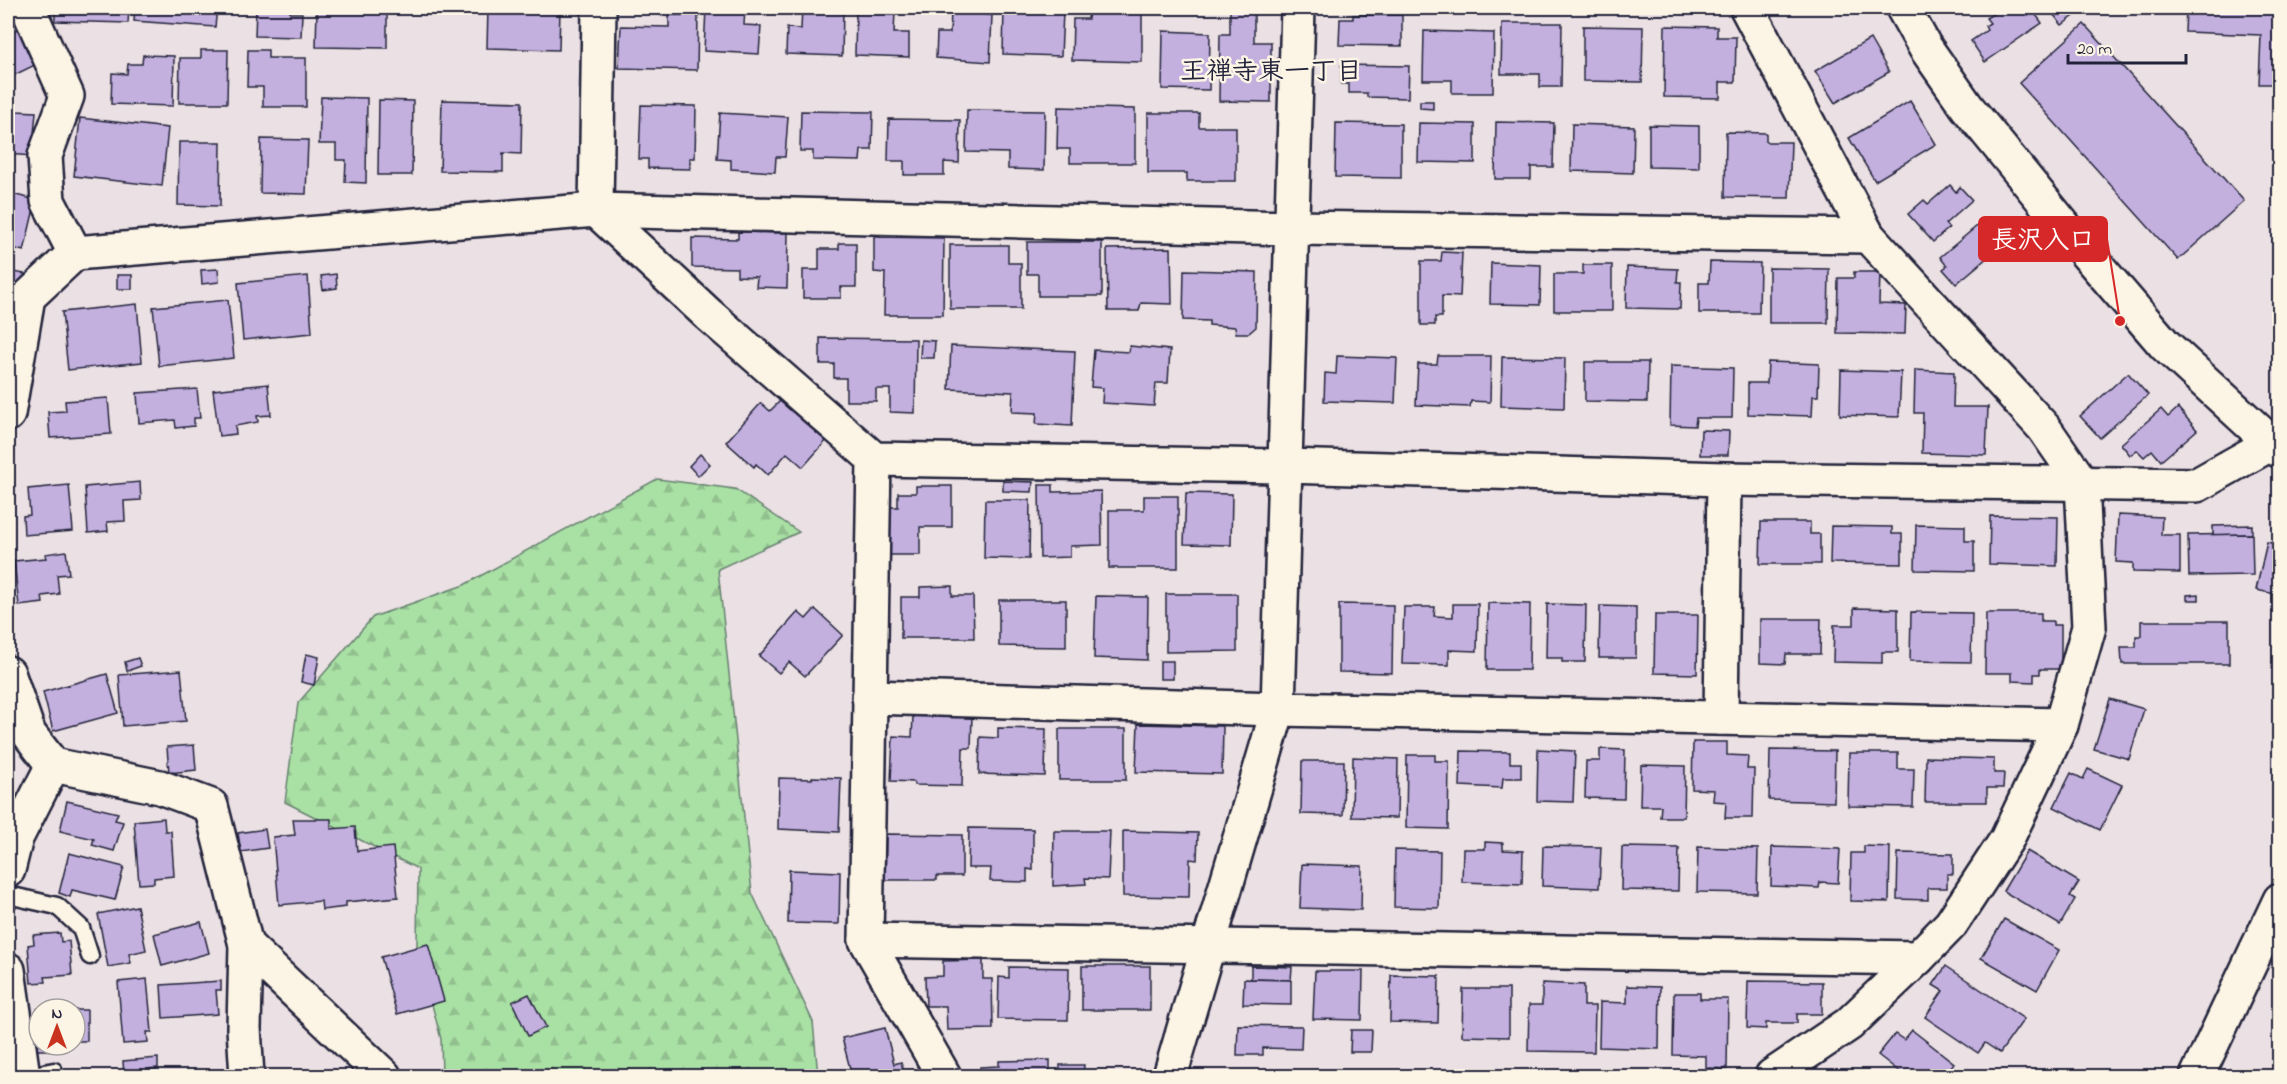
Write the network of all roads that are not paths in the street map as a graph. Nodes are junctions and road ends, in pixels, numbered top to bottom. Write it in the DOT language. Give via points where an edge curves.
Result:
graph roads {
  1 [pos="28,8"];
  2 [pos="599,8"];
  3 [pos="1298,8"];
  4 [pos="1747,8"];
  5 [pos="1903,8"];
  6 [pos="596,210"];
  7 [pos="1291,228"];
  8 [pos="1868,236"];
  9 [pos="75,253"];
  10 [pos="8,414"];
  11 [pos="2276,446"];
  12 [pos="874,459"];
  13 [pos="1285,466"];
  14 [pos="1724,479"];
  15 [pos="2082,483"];
  16 [pos="8,673"];
  17 [pos="869,697"];
  18 [pos="1278,708"];
  19 [pos="1721,718"];
  20 [pos="2061,725"];
  21 [pos="53,765"];
  22 [pos="8,870"];
  23 [pos="8,895"];
  24 [pos="2280,900"];
  25 [pos="866,940"];
  26 [pos="246,945"];
  27 [pos="1207,946"];
  28 [pos="90,956"];
  29 [pos="1918,958"];
  30 [pos="8,970"];
  31 [pos="54,1071"];
  32 [pos="23,1077"];
  33 [pos="29,1077"];
  34 [pos="247,1077"];
  35 [pos="384,1077"];
  36 [pos="944,1077"];
  37 [pos="1170,1077"];
  38 [pos="1772,1077"];
  39 [pos="2197,1077"];
  1 -- 9 [label="street" via="68,96 45,156 48,201"];
  2 -- 6 [label="street"];
  3 -- 7 [label="street"];
  4 -- 8 [label="street"];
  5 -- 11 [label="street" via="1967,107 2086,253 2166,345"];
  6 -- 7 [label="street"];
  6 -- 9 [label="street"];
  6 -- 12 [label="street" via="708,315"];
  7 -- 8 [label="street"];
  7 -- 13 [label="street"];
  8 -- 15 [label="street" via="2044,428"];
  9 -- 10 [label="street" via="28,297"];
  11 -- 15 [label="street" via="2197,485"];
  12 -- 13 [label="street"];
  12 -- 17 [label="street"];
  13 -- 14 [label="street"];
  13 -- 18 [label="street"];
  14 -- 15 [label="street"];
  14 -- 19 [label="street"];
  15 -- 20 [label="street" via="2089,627"];
  16 -- 21 [label="street" via="29,734"];
  17 -- 18 [label="street"];
  17 -- 25 [label="street"];
  18 -- 19 [label="street"];
  18 -- 27 [label="street"];
  19 -- 20 [label="street"];
  20 -- 29 [label="street" via="2007,839 1951,924"];
  21 -- 22 [label="street" via="16,838"];
  21 -- 26 [label="street" via="160,787 211,806"];
  23 -- 28 [label="lane" via="57,906 81,928"];
  24 -- 39 [label="street"];
  25 -- 27 [label="street"];
  25 -- 36 [label="street"];
  26 -- 34 [label="street"];
  26 -- 35 [label="street"];
  27 -- 29 [label="street"];
  27 -- 37 [label="street"];
  29 -- 38 [label="street" via="1849,1024"];
  30 -- 32 [label="street"];
  31 -- 33 [label="lane"];
}
